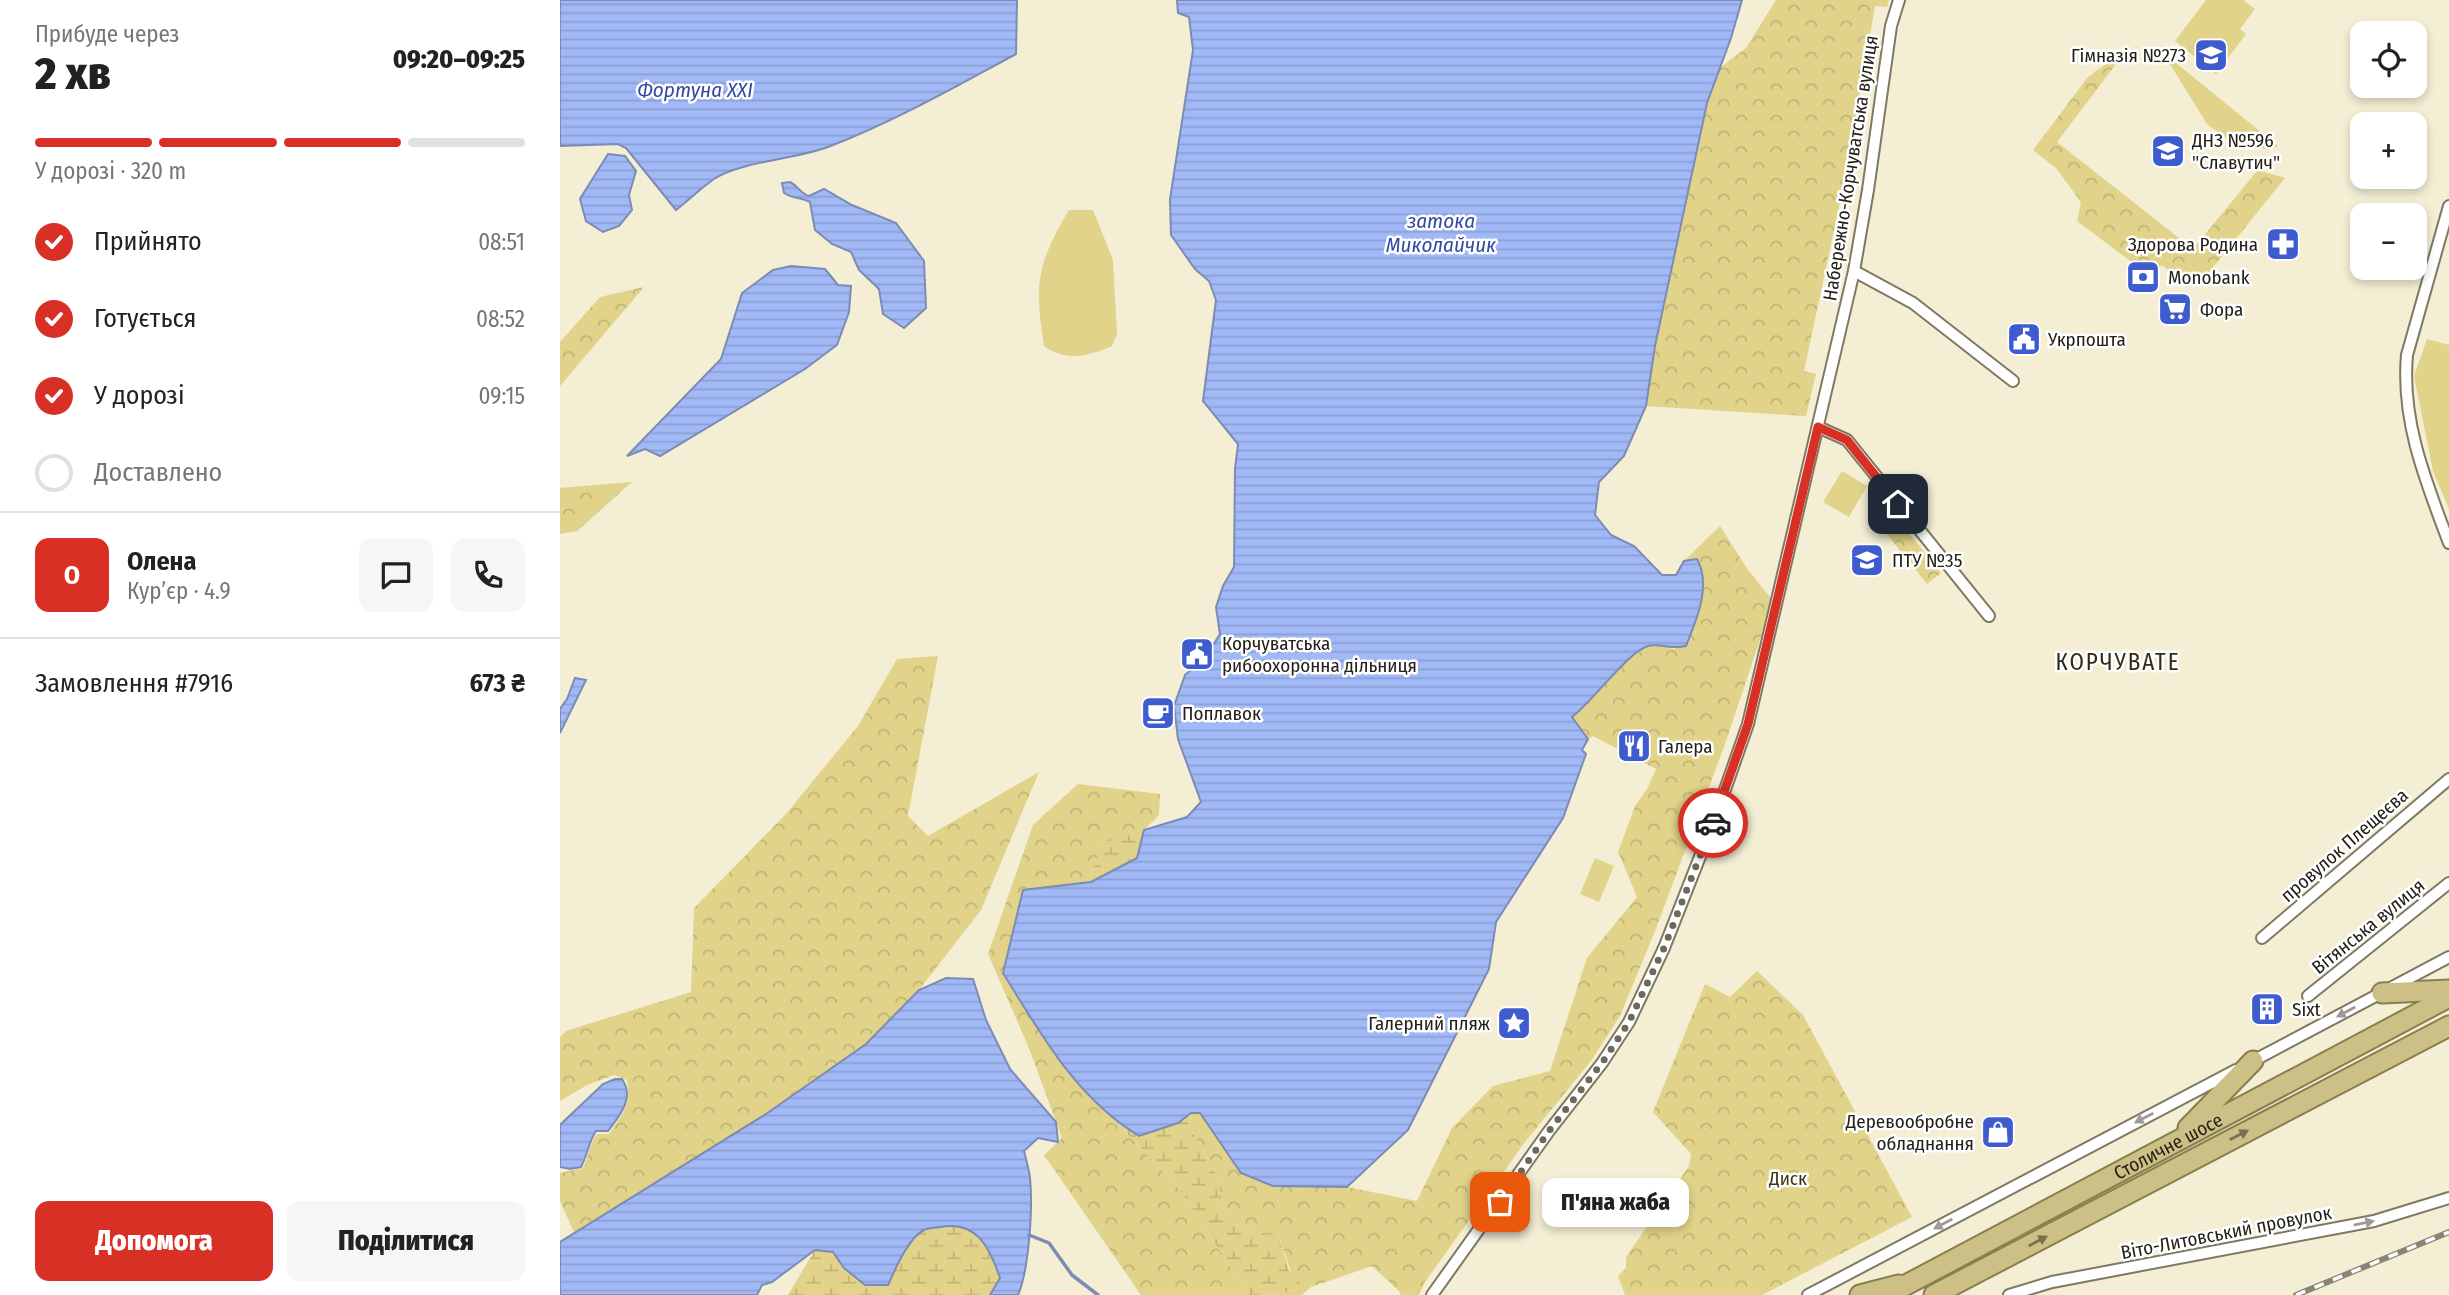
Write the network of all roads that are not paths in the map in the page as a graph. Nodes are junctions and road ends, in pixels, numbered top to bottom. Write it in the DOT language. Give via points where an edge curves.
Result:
graph roads {
  1 [pos="1899,0"];
  2 [pos="2449,206"];
  3 [pos="1854,271"];
  4 [pos="2013,381"];
  5 [pos="1818,427"];
  6 [pos="2449,543"];
  7 [pos="1989,616"];
  8 [pos="2449,779"];
  9 [pos="2449,883"];
  10 [pos="2262,938"];
  11 [pos="2449,957"];
  12 [pos="2449,990"];
  13 [pos="2382,993"];
  14 [pos="2308,996"];
  15 [pos="2449,998"];
  16 [pos="2449,1026"];
  17 [pos="2253,1061"];
  18 [pos="2175,1141"];
  19 [pos="2449,1198"];
  20 [pos="1917,1279"];
  21 [pos="1432,1295"];
  22 [pos="1808,1295"];
  23 [pos="1860,1295"];
  24 [pos="1887,1295"];
  25 [pos="1934,1295"];
  26 [pos="2009,1295"];
  1 -- 3 [label="street, Набережно-Корчуватська вулиця" via="1891,26"];
  2 -- 6 [label="street" via="2407,355 2405,377 2419,459"];
  3 -- 4 [label="street" via="1913,303"];
  3 -- 5 [label="street, Набережно-Корчуватська вулиця"];
  5 -- 7 [label="street" via="1847,440"];
  5 -- 21 [label="street, Набережно-Корчуватська вулиця" via="1748,724 1664,948 1629,1022 1602,1063"];
  8 -- 10 [label="street, провулок Плещеєва"];
  9 -- 14 [label="street, Вітянська вулиця"];
  11 -- 13 [label="street"];
  12 -- 13 [label="highway"];
  13 -- 17 [label="street, one-way"];
  15 -- 18 [label="highway, Столичне шосе"];
  25 -- 16 [label="highway, Столичне шосе, one-way"];
  17 -- 18 [label="highway"];
  17 -- 22 [label="street, one-way"];
  18 -- 20 [label="highway, Столичне шосе"];
  26 -- 19 [label="street, Віто-Литовський провулок, one-way" via="2052,1282 2374,1222"];
  20 -- 23 [label="highway"];
  20 -- 24 [label="highway, Столичне шосе"];
}
